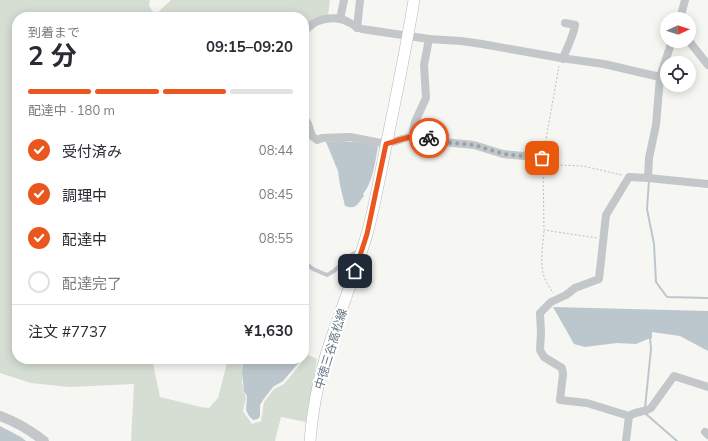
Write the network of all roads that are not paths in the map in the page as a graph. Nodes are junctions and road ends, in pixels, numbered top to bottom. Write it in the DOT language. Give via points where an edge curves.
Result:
graph roads {
  1 [pos="344,0"];
  2 [pos="360,0"];
  3 [pos="414,0"];
  4 [pos="685,0"];
  5 [pos="682,12"];
  6 [pos="340,19"];
  7 [pos="565,23"];
  8 [pos="309,26"];
  9 [pos="357,28"];
  10 [pos="408,36"];
  11 [pos="429,39"];
  12 [pos="695,48"];
  13 [pos="562,59"];
  14 [pos="708,64"];
  15 [pos="660,77"];
  16 [pos="309,127"];
  17 [pos="412,136"];
  18 [pos="386,144"];
  19 [pos="542,159"];
  20 [pos="648,178"];
  21 [pos="708,184"];
  22 [pos="362,249"];
  23 [pos="309,266"];
  24 [pos="708,386"];
  25 [pos="0,416"];
  26 [pos="629,416"];
  27 [pos="44,441"];
  28 [pos="310,441"];
  29 [pos="626,441"];
  1 -- 6 [label="street"];
  2 -- 9 [label="street"];
  3 -- 10 [label="main road, 中徳三谷高松線"];
  4 -- 5 [label="street"];
  6 -- 8 [label="street" via="330,18"];
  6 -- 9 [label="street" via="350,22"];
  7 -- 13 [label="street" via="575,25 571,42"];
  9 -- 10 [label="street"];
  10 -- 11 [label="street"];
  10 -- 18 [label="main road, 中徳三谷高松線"];
  11 -- 13 [label="street" via="475,43"];
  11 -- 17 [label="street" via="424,65 426,98"];
  12 -- 14 [label="street"];
  13 -- 15 [label="street" via="604,64"];
  15 -- 20 [label="street"];
  16 -- 18 [label="street" via="316,140 350,137"];
  17 -- 18 [label="street"];
  17 -- 19 [label="street" via="474,145 504,154 529,154"];
  18 -- 22 [label="main road, 中徳三谷高松線"];
  20 -- 21 [label="street"];
  20 -- 26 [label="street" via="629,177 606,215 598,279 575,288 551,302 540,313 540,350 544,357 562,368 560,400 587,403"];
  22 -- 23 [label="lane" via="350,254 327,275"];
  22 -- 28 [label="main road, 中徳三谷高松線" via="326,356 317,393"];
  24 -- 26 [label="street" via="674,376 651,408"];
  25 -- 27 [label="street" via="23,426"];
  26 -- 29 [label="street"];
}
